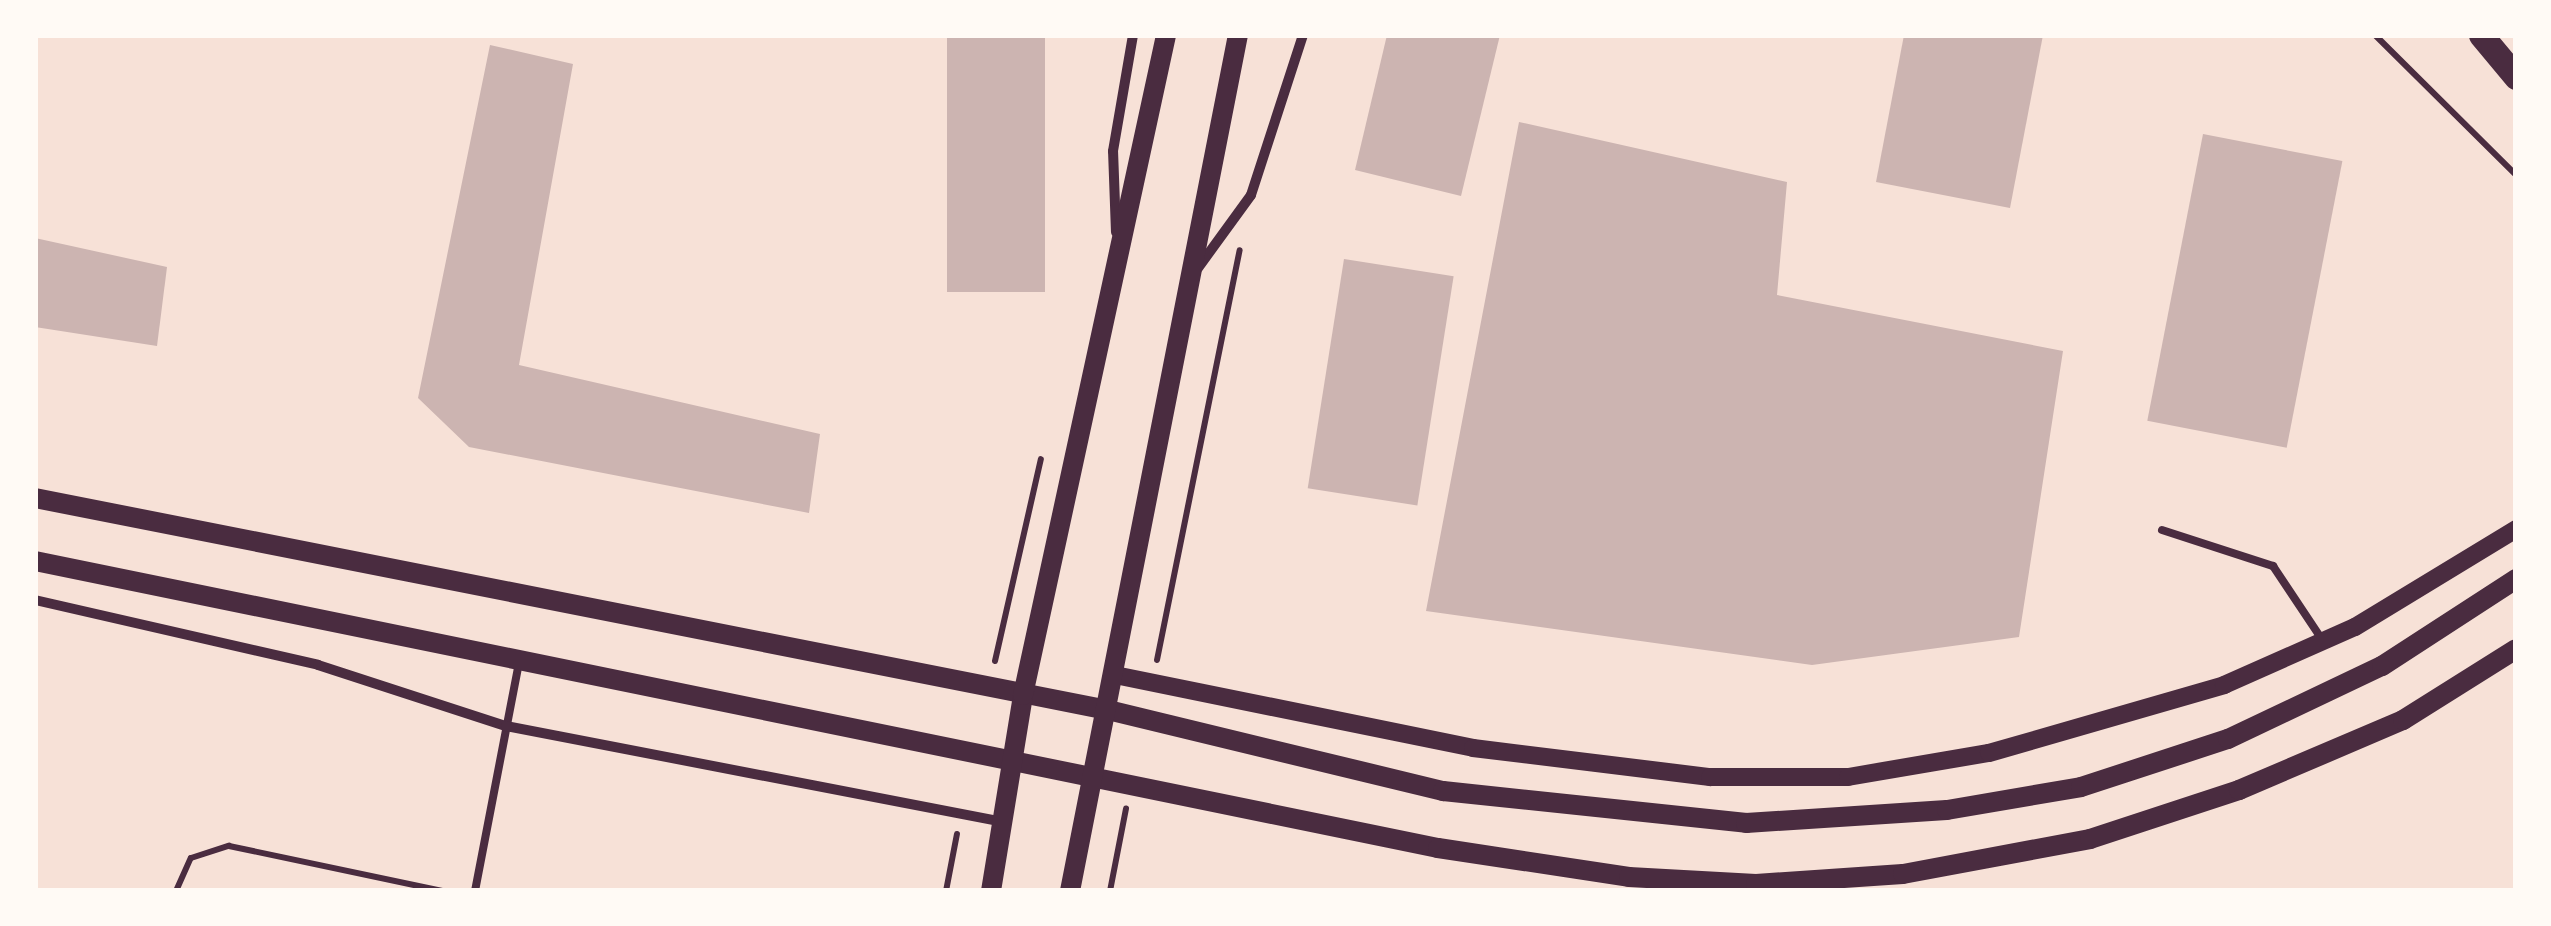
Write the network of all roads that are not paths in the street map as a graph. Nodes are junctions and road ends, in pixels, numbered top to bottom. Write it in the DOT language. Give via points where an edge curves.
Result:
graph roads {
  1 [pos="1133,35"];
  2 [pos="1166,35"];
  3 [pos="1238,35"];
  4 [pos="1303,35"];
  5 [pos="2481,35"];
  6 [pos="2516,78"];
  7 [pos="1117,262"];
  8 [pos="1188,281"];
  9 [pos="35,498"];
  10 [pos="2516,529"];
  11 [pos="2162,530"];
  12 [pos="35,562"];
  13 [pos="2516,579"];
  14 [pos="35,600"];
  15 [pos="2322,641"];
  16 [pos="2516,649"];
  17 [pos="520,658"];
  18 [pos="1115,675"];
  19 [pos="1023,695"];
  20 [pos="1108,710"];
  21 [pos="506,726"];
  22 [pos="1015,758"];
  23 [pos="1093,774"];
  24 [pos="1004,822"];
  25 [pos="475,891"];
  26 [pos="991,891"];
  27 [pos="1070,891"];
  1 -- 7 [label="street" via="1113,151"];
  2 -- 7 [label="main road"];
  3 -- 8 [label="main road"];
  4 -- 8 [label="street" via="1251,195"];
  5 -- 6 [label="main road"];
  7 -- 19 [label="main road"];
  8 -- 18 [label="main road"];
  9 -- 19 [label="main road"];
  10 -- 15 [label="street"];
  11 -- 15 [label="lane" via="2273,566"];
  12 -- 17 [label="main road"];
  13 -- 20 [label="main road" via="2382,666 2228,739 2081,787 1946,810 1746,823 1443,791"];
  14 -- 21 [label="street" via="318,665"];
  15 -- 18 [label="street" via="2224,685 2101,723 1989,753 1848,777 1710,777 1473,748"];
  16 -- 23 [label="main road" via="2403,720 2239,790 2090,838 1852,880 1629,877 1438,848"];
  17 -- 21 [label="lane"];
  17 -- 22 [label="main road"];
  18 -- 20 [label="main road"];
  19 -- 20 [label="main road"];
  19 -- 22 [label="main road"];
  20 -- 23 [label="main road"];
  21 -- 24 [label="street"];
  21 -- 25 [label="lane"];
  22 -- 23 [label="main road"];
  22 -- 24 [label="main road"];
  23 -- 27 [label="main road"];
  24 -- 26 [label="main road"];
}
